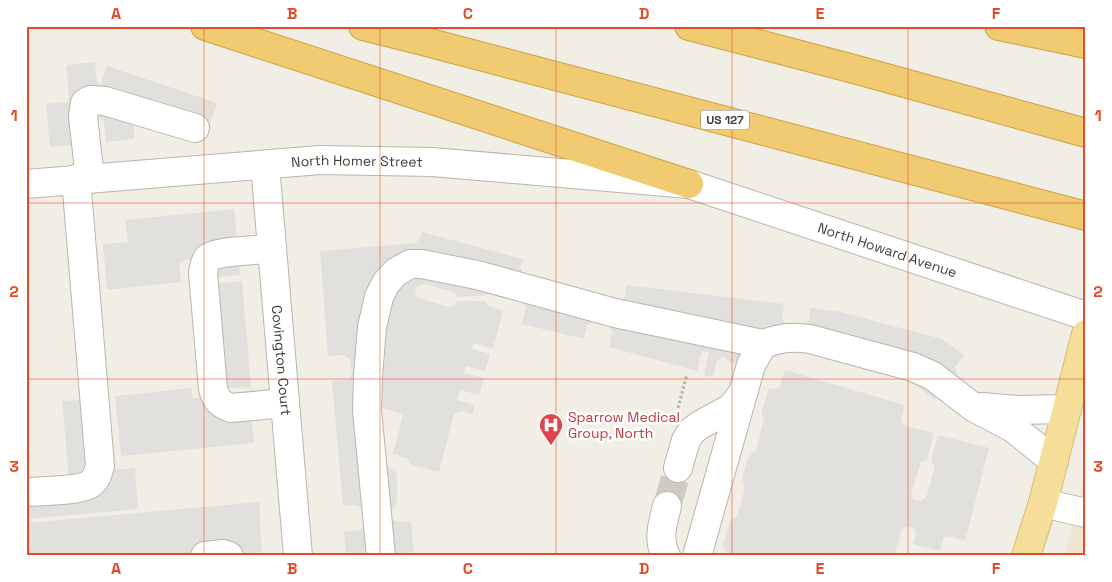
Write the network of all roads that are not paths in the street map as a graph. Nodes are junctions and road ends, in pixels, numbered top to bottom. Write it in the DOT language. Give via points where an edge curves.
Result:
graph roads {
  1 [pos="205,26"];
  2 [pos="363,26"];
  3 [pos="689,26"];
  4 [pos="999,26"];
  5 [pos="1086,44"];
  6 [pos="195,128"];
  7 [pos="1086,133"];
  8 [pos="265,165"];
  9 [pos="83,179"];
  10 [pos="26,184"];
  11 [pos="690,184"];
  12 [pos="1086,216"];
  13 [pos="272,249"];
  14 [pos="1086,316"];
  15 [pos="1086,334"];
  16 [pos="763,344"];
  17 [pos="743,393"];
  18 [pos="285,403"];
  19 [pos="973,407"];
  20 [pos="1067,409"];
  21 [pos="1054,461"];
  22 [pos="678,468"];
  23 [pos="26,492"];
  24 [pos="1043,503"];
  25 [pos="667,506"];
  26 [pos="1086,513"];
  27 [pos="205,556"];
  28 [pos="229,556"];
  29 [pos="298,556"];
  30 [pos="381,556"];
  31 [pos="666,556"];
  32 [pos="697,556"];
  33 [pos="1026,556"];
  1 -- 11 [label="highway"];
  2 -- 12 [label="highway, US 127"];
  3 -- 7 [label="highway"];
  4 -- 5 [label="highway"];
  6 -- 9 [label="street" via="105,101 90,100 85,103 82,117"];
  8 -- 9 [label="street, North Homer Street"];
  8 -- 11 [label="street, North Homer Street" via="320,160 432,162"];
  8 -- 13 [label="street, Covington Court"];
  9 -- 10 [label="street, North Homer Street"];
  9 -- 23 [label="street" via="100,466 91,484 81,488"];
  11 -- 14 [label="street, North Howard Avenue"];
  13 -- 18 [label="street, Covington Court"];
  13 -- 18 [label="street" via="219,254 209,257 204,264 213,389 215,399 231,408"];
  15 -- 20 [label="main road"];
  16 -- 17 [label="street" via="751,364"];
  16 -- 19 [label="street" via="796,337 913,366 933,376"];
  16 -- 30 [label="street" via="615,313 477,275 410,264 386,283 372,327 367,410"];
  17 -- 22 [label="street" via="731,408 692,431"];
  17 -- 32 [label="street"];
  18 -- 29 [label="street, Covington Court"];
  19 -- 20 [label="street"];
  19 -- 21 [label="street" via="1013,428"];
  20 -- 21 [label="main road"];
  21 -- 24 [label="main road"];
  24 -- 26 [label="street"];
  24 -- 33 [label="main road"];
  25 -- 31 [label="street" via="661,540"];
  27 -- 28 [label="street"];
}
